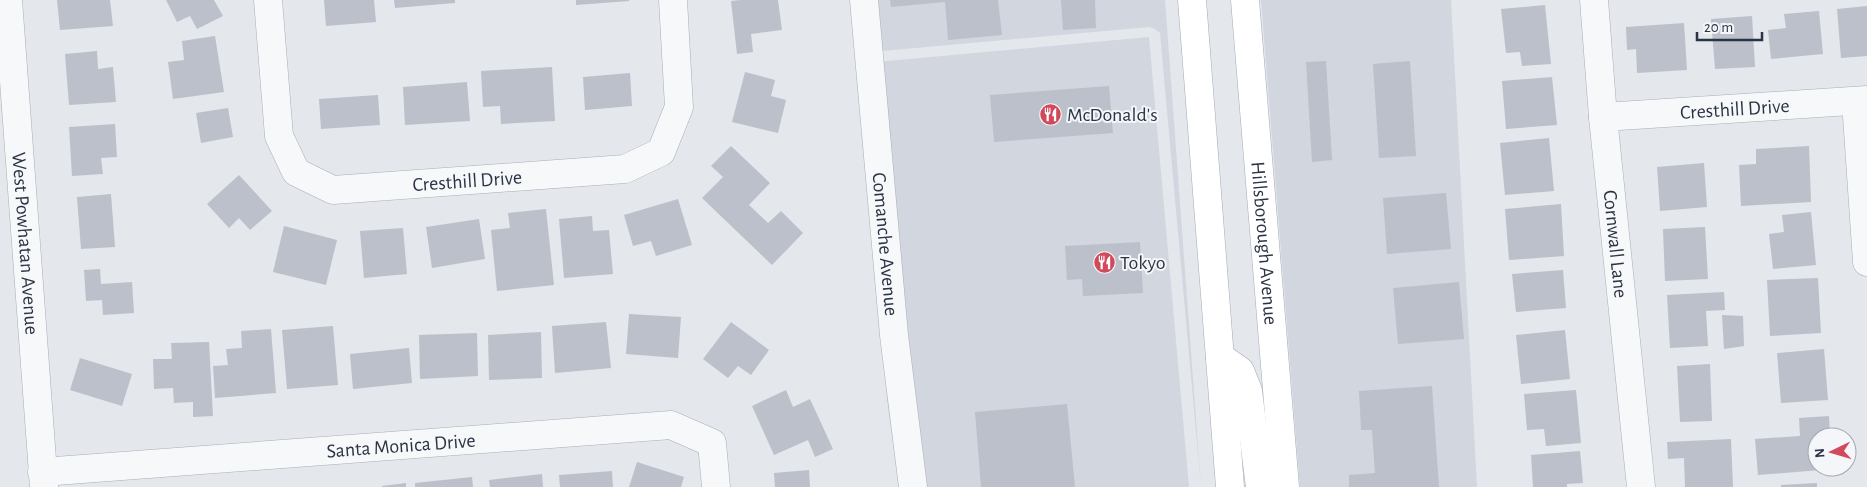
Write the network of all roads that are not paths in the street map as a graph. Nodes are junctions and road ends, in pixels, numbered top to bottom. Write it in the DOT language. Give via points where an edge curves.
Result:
graph roads {
  1 [pos="8,0"];
  2 [pos="268,0"];
  3 [pos="673,0"];
  4 [pos="864,0"];
  5 [pos="1192,0"];
  6 [pos="1245,0"];
  7 [pos="1594,0"];
  8 [pos="1861,101"];
  9 [pos="1603,117"];
  10 [pos="1867,262"];
  11 [pos="1220,357"];
  12 [pos="43,479"];
  13 [pos="716,487"];
  14 [pos="913,487"];
  15 [pos="1230,487"];
  16 [pos="1260,487"];
  17 [pos="1286,487"];
  18 [pos="1641,487"];
  1 -- 12 [label="street, West Powhatan Avenue"];
  2 -- 3 [label="street, Cresthill Drive" via="278,136 296,172 333,190 625,169 661,152 679,107"];
  4 -- 14 [label="street, Comanche Avenue" via="893,327"];
  5 -- 11 [label="main road"];
  6 -- 17 [label="main road, Hillsborough Avenue"];
  7 -- 9 [label="street, Cornwall Lane"];
  8 -- 9 [label="street, Cresthill Drive"];
  8 -- 10 [label="street"];
  9 -- 18 [label="street, Cornwall Lane"];
  11 -- 15 [label="main road"];
  11 -- 16 [label="main road" via="1240,370 1248,391"];
  12 -- 13 [label="street, Santa Monica Drive" via="671,425 712,443"];
}
